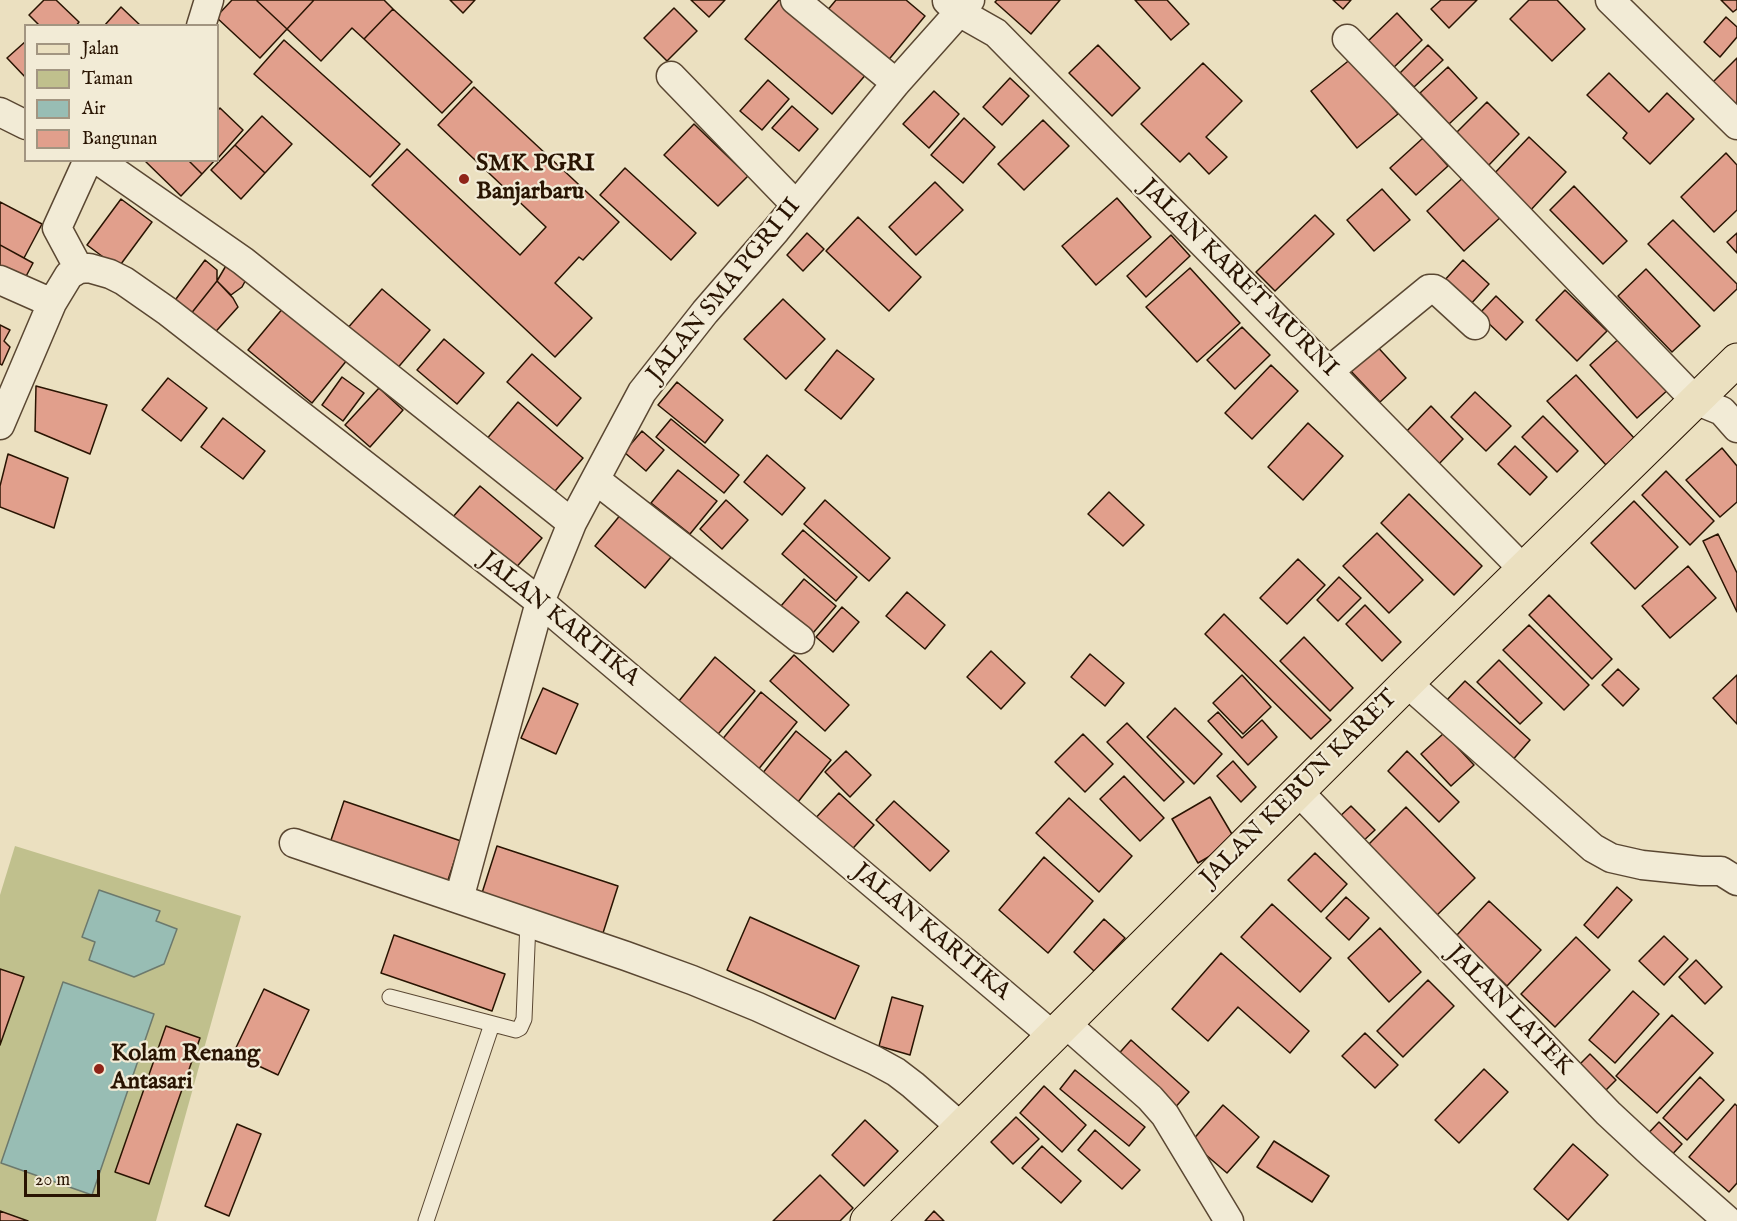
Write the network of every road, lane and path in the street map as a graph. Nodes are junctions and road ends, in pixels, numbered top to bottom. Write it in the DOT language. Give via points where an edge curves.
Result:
graph roads {
  1 [pos="209,0"];
  2 [pos="795,0"];
  3 [pos="1610,0"];
  4 [pos="958,4"];
  5 [pos="202,24"];
  6 [pos="1347,39"];
  7 [pos="671,76"];
  8 [pos="896,83"];
  9 [pos="0,112"];
  10 [pos="24,123"];
  11 [pos="1737,125"];
  12 [pos="87,162"];
  13 [pos="101,162"];
  14 [pos="796,205"];
  15 [pos="79,268"];
  16 [pos="0,280"];
  17 [pos="52,303"];
  18 [pos="1475,326"];
  19 [pos="1737,360"];
  20 [pos="1329,371"];
  21 [pos="1695,400"];
  22 [pos="0,424"];
  23 [pos="1737,428"];
  24 [pos="596,480"];
  25 [pos="572,522"];
  26 [pos="1523,569"];
  27 [pos="540,602"];
  28 [pos="800,639"];
  29 [pos="1407,683"];
  30 [pos="1298,791"];
  31 [pos="294,843"];
  32 [pos="1737,881"];
  33 [pos="459,899"];
  34 [pos="528,922"];
  35 [pos="390,998"];
  36 [pos="492,1024"];
  37 [pos="1059,1029"];
  38 [pos="961,1127"];
  39 [pos="426,1221"];
  40 [pos="867,1221"];
  41 [pos="1229,1221"];
  42 [pos="1728,1221"];
  1 -- 5 [label="street"];
  2 -- 8 [label="street"];
  3 -- 11 [label="street"];
  4 -- 8 [label="street, JALAN SMA PGRI II"];
  4 -- 20 [label="street, JALAN KARET MURNI" via="996,33"];
  6 -- 21 [label="street"];
  7 -- 14 [label="street"];
  8 -- 14 [label="street, JALAN SMA PGRI II"];
  9 -- 10 [label="street"];
  12 -- 15 [label="street" via="57,228"];
  13 -- 25 [label="street" via="243,261"];
  14 -- 24 [label="street, JALAN SMA PGRI II" via="642,392"];
  15 -- 17 [label="street" via="69,275"];
  15 -- 27 [label="street, JALAN KARTIKA" via="110,274 167,311"];
  16 -- 17 [label="street"];
  17 -- 22 [label="street"];
  18 -- 20 [label="street" via="1439,292 1429,289"];
  19 -- 21 [label="main road, JALAN KEBUN KARET"];
  20 -- 26 [label="street, JALAN KARET MURNI"];
  21 -- 23 [label="street" via="1722,411"];
  21 -- 26 [label="main road, JALAN KEBUN KARET"];
  24 -- 25 [label="street, JALAN SMA PGRI II"];
  24 -- 28 [label="street"];
  25 -- 27 [label="street, JALAN SMA PGRI II"];
  26 -- 29 [label="main road, JALAN KEBUN KARET"];
  27 -- 33 [label="street, JALAN SMA PGRI II"];
  27 -- 37 [label="street, JALAN KARTIKA"];
  29 -- 30 [label="main road, JALAN KEBUN KARET"];
  29 -- 32 [label="street" via="1593,848 1611,858 1642,865 1721,871"];
  30 -- 37 [label="main road, JALAN KEBUN KARET"];
  30 -- 42 [label="street, JALAN LATEK" via="1608,1113"];
  31 -- 33 [label="street"];
  33 -- 34 [label="street"];
  34 -- 36 [label="lane" via="522,1024 516,1030"];
  34 -- 38 [label="street" via="703,984 874,1059 914,1085"];
  35 -- 36 [label="lane"];
  36 -- 39 [label="lane"];
  37 -- 38 [label="main road, JALAN KEBUN KARET"];
  37 -- 41 [label="street, JALAN KARTIKA" via="1150,1098 1165,1115"];
  38 -- 40 [label="main road, JALAN KEBUN KARET"];
}
